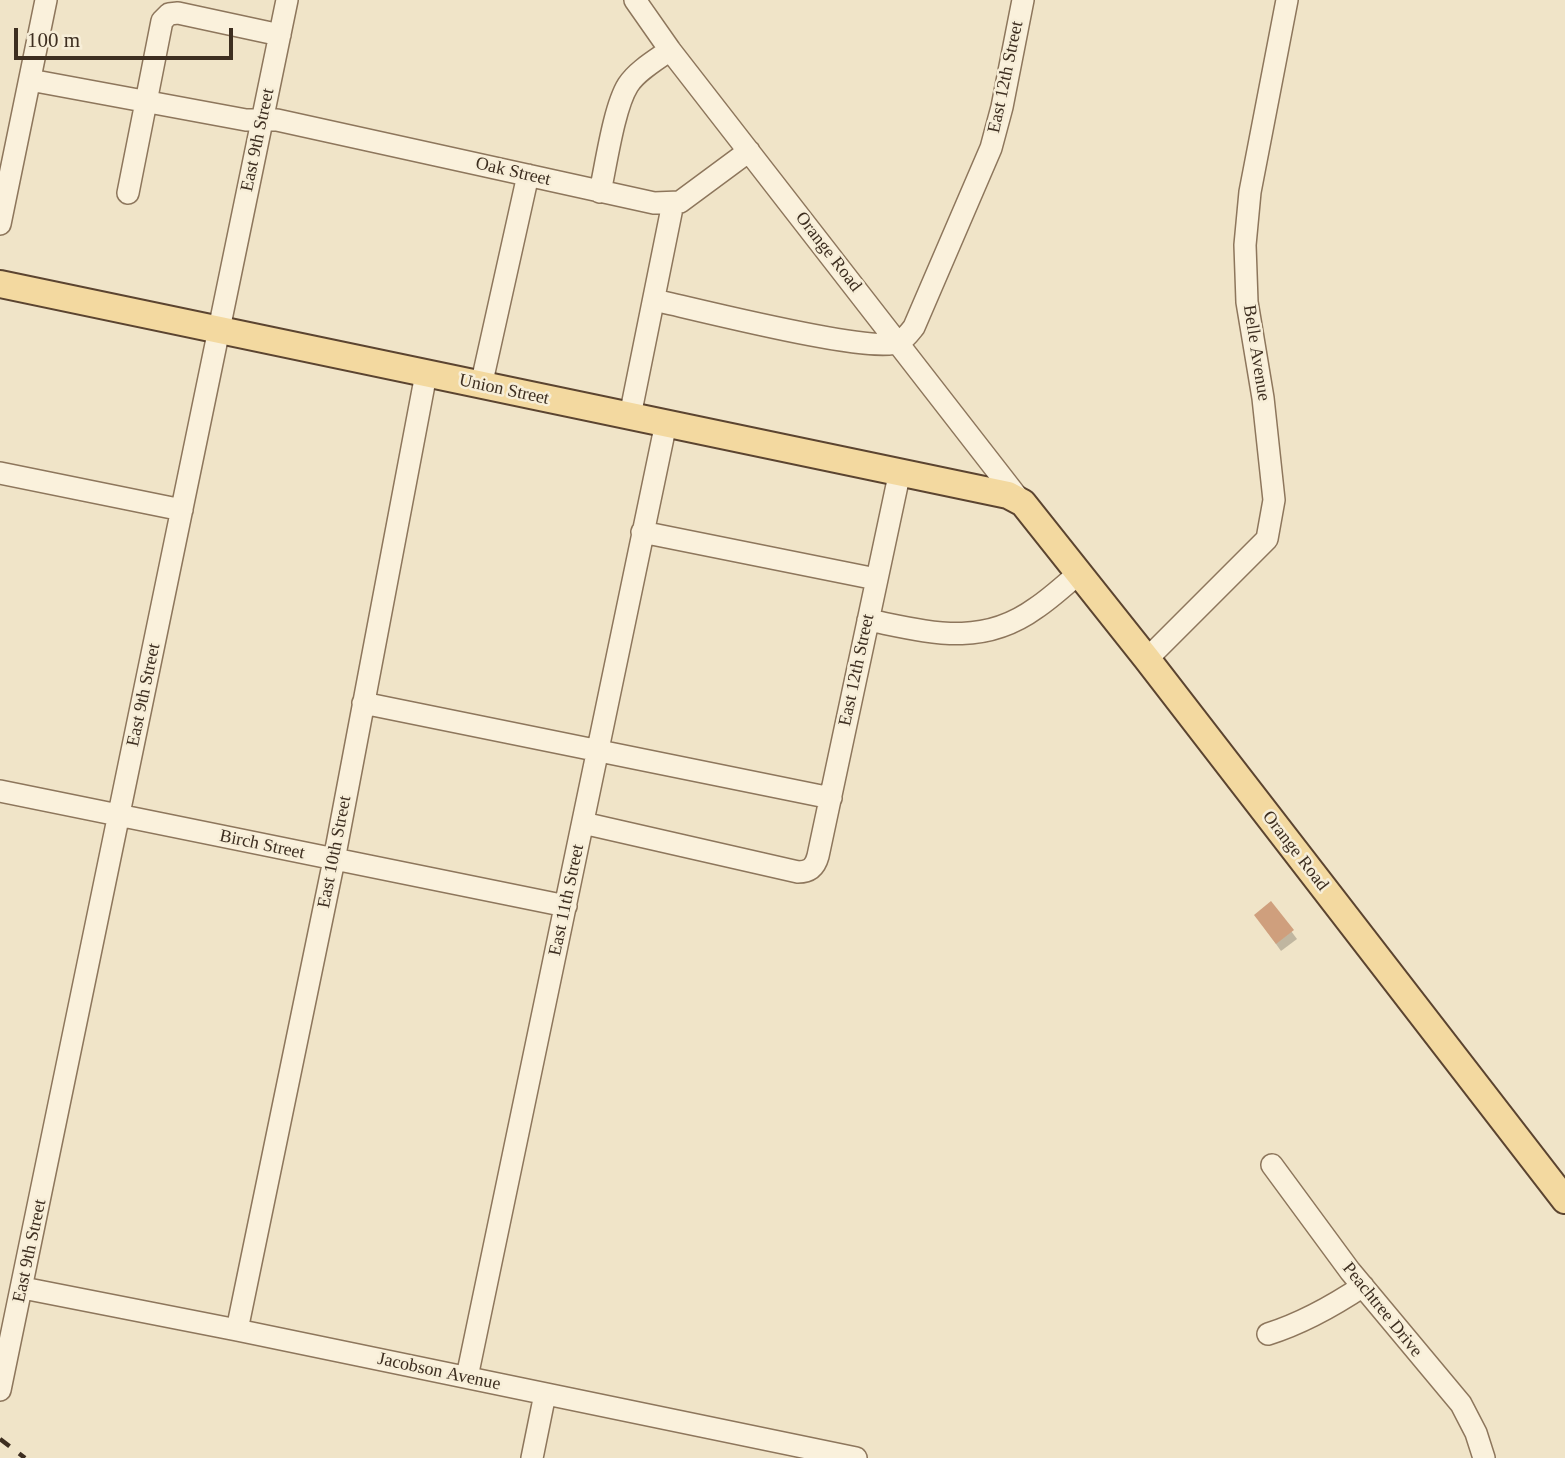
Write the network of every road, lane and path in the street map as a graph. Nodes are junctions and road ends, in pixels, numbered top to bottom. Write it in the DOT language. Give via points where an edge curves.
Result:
graph roads {
  1 [pos="46,0"];
  2 [pos="287,0"];
  3 [pos="635,0"];
  4 [pos="1023,0"];
  5 [pos="1287,0"];
  6 [pos="280,35"];
  7 [pos="670,50"];
  8 [pos="30,80"];
  9 [pos="146,100"];
  10 [pos="262,118"];
  11 [pos="749,151"];
  12 [pos="528,175"];
  13 [pos="600,192"];
  14 [pos="128,193"];
  15 [pos="673,203"];
  16 [pos="0,224"];
  17 [pos="0,284"];
  18 [pos="654,300"];
  19 [pos="218,330"];
  20 [pos="899,342"];
  21 [pos="426,374"];
  22 [pos="481,386"];
  23 [pos="630,416"];
  24 [pos="666,423"];
  25 [pos="900,471"];
  26 [pos="0,473"];
  27 [pos="1015,499"];
  28 [pos="182,510"];
  29 [pos="642,532"];
  30 [pos="1079,573"];
  31 [pos="876,579"];
  32 [pos="868,620"];
  33 [pos="1147,659"];
  34 [pos="363,703"];
  35 [pos="598,750"];
  36 [pos="0,791"];
  37 [pos="831,798"];
  38 [pos="119,816"];
  39 [pos="583,823"];
  40 [pos="334,860"];
  41 [pos="566,906"];
  42 [pos="1272,1165"];
  43 [pos="1565,1200"];
  44 [pos="1363,1286"];
  45 [pos="23,1288"];
  46 [pos="237,1330"];
  47 [pos="1268,1334"];
  48 [pos="467,1377"];
  49 [pos="0,1390"];
  50 [pos="545,1394"];
  51 [pos="771,1449"];
  52 [pos="833,1456"];
  53 [pos="532,1458"];
  54 [pos="856,1458"];
  55 [pos="1484,1458"];
  1 -- 8 [label="street"];
  2 -- 6 [label="street, East 9th Street"];
  3 -- 7 [label="street, Orange Road"];
  4 -- 20 [label="street, East 12th Street" via="990,148 914,327"];
  5 -- 33 [label="street, Belle Avenue" via="1250,192 1245,245 1247,302 1274,500 1272,522 1267,539"];
  6 -- 9 [label="street" via="169,14 162,21"];
  6 -- 10 [label="street, East 9th Street"];
  7 -- 11 [label="street, Orange Road"];
  7 -- 13 [label="street" via="626,87"];
  8 -- 9 [label="street, Oak Street"];
  8 -- 16 [label="street"];
  9 -- 10 [label="street, Oak Street" via="246,120"];
  9 -- 14 [label="street"];
  10 -- 12 [label="street, Oak Street"];
  10 -- 19 [label="street, East 9th Street"];
  11 -- 15 [label="street"];
  11 -- 20 [label="street, Orange Road"];
  12 -- 13 [label="street, Oak Street"];
  12 -- 22 [label="street"];
  13 -- 15 [label="street, Oak Street"];
  15 -- 18 [label="street"];
  17 -- 19 [label="main road, Union Street"];
  18 -- 20 [label="street" via="843,341"];
  18 -- 23 [label="street"];
  19 -- 21 [label="main road, Union Street"];
  19 -- 28 [label="street, East 9th Street"];
  20 -- 27 [label="street, Orange Road"];
  21 -- 22 [label="main road, Union Street"];
  21 -- 34 [label="street, East 10th Street"];
  22 -- 23 [label="main road, Union Street"];
  23 -- 24 [label="main road, Union Street"];
  24 -- 25 [label="main road, Union Street"];
  24 -- 29 [label="street, East 11th Street"];
  25 -- 27 [label="main road, Union Street"];
  25 -- 31 [label="street, East 12th Street"];
  26 -- 28 [label="street"];
  27 -- 30 [label="main road, Orange Road"];
  28 -- 38 [label="street, East 9th Street"];
  29 -- 31 [label="street"];
  29 -- 35 [label="street, East 11th Street"];
  30 -- 32 [label="street" via="1023,617 983,632 945,634"];
  30 -- 33 [label="main road, Orange Road"];
  31 -- 32 [label="street, East 12th Street"];
  32 -- 37 [label="street, East 12th Street"];
  33 -- 43 [label="main road, Orange Road"];
  34 -- 35 [label="street"];
  34 -- 40 [label="street, East 10th Street"];
  35 -- 37 [label="street"];
  35 -- 39 [label="street, East 11th Street"];
  36 -- 38 [label="street, Birch Street"];
  37 -- 39 [label="street, East 12th Street" via="818,856 806,872"];
  38 -- 40 [label="street, Birch Street"];
  38 -- 45 [label="street, East 9th Street"];
  39 -- 41 [label="street, East 11th Street"];
  40 -- 41 [label="street, Birch Street"];
  40 -- 46 [label="street, East 10th Street"];
  41 -- 48 [label="street, East 11th Street"];
  42 -- 44 [label="street, Peachtree Drive"];
  44 -- 47 [label="street" via="1325,1311"];
  44 -- 55 [label="street, Peachtree Drive" via="1461,1404"];
  45 -- 46 [label="street, Jacobson Avenue"];
  45 -- 49 [label="street, East 9th Street"];
  46 -- 48 [label="street, Jacobson Avenue"];
  48 -- 50 [label="street, Jacobson Avenue"];
  50 -- 51 [label="street, Jacobson Avenue"];
  50 -- 53 [label="street"];
  51 -- 52 [label="street, Jacobson Avenue"];
  52 -- 54 [label="street, Jacobson Avenue"];
}
